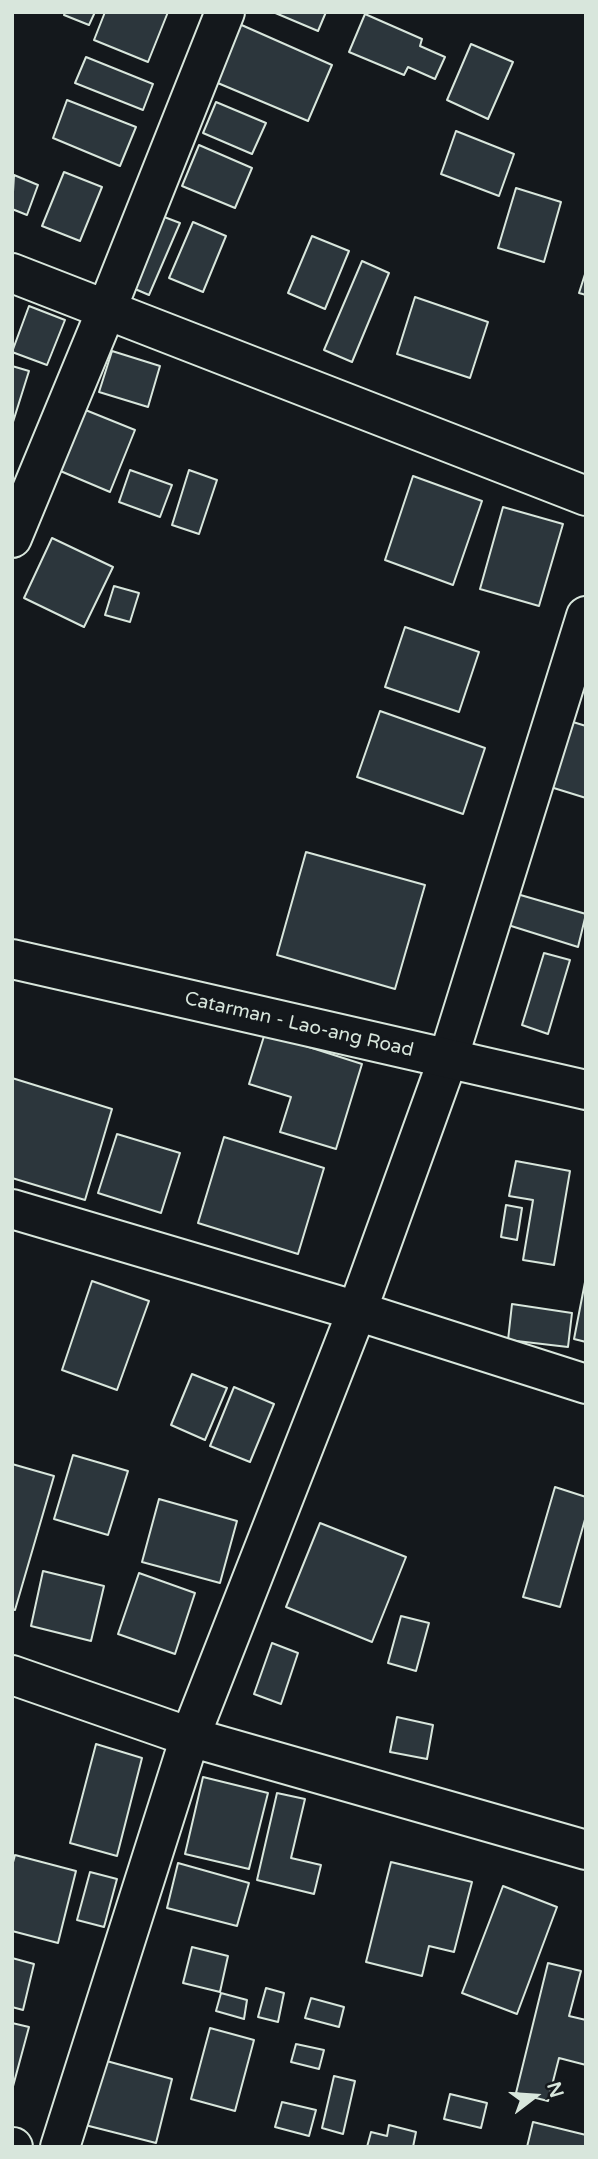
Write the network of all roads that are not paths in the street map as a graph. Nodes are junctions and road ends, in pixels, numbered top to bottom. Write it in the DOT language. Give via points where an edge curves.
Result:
graph roads {
  1 [pos="225,12"];
  2 [pos="12,273"];
  3 [pos="106,311"];
  4 [pos="586,496"];
  5 [pos="12,538"];
  6 [pos="586,616"];
  7 [pos="12,959"];
  8 [pos="448,1059"];
  9 [pos="586,1090"];
  10 [pos="12,1209"];
  11 [pos="357,1311"];
  12 [pos="586,1384"];
  13 [pos="12,1675"];
  14 [pos="190,1737"];
  15 [pos="586,1850"];
  16 [pos="60,2147"];
  1 -- 3 [label="street"];
  2 -- 3 [label="street"];
  3 -- 4 [label="street"];
  3 -- 5 [label="street"];
  6 -- 8 [label="street"];
  7 -- 8 [label="street, Catarman - Lao-ang Road"];
  8 -- 9 [label="street, Catarman - Lao-ang Road"];
  8 -- 11 [label="street"];
  10 -- 11 [label="street"];
  11 -- 12 [label="street"];
  11 -- 14 [label="street"];
  13 -- 14 [label="street"];
  14 -- 15 [label="street"];
  14 -- 16 [label="street"];
}
